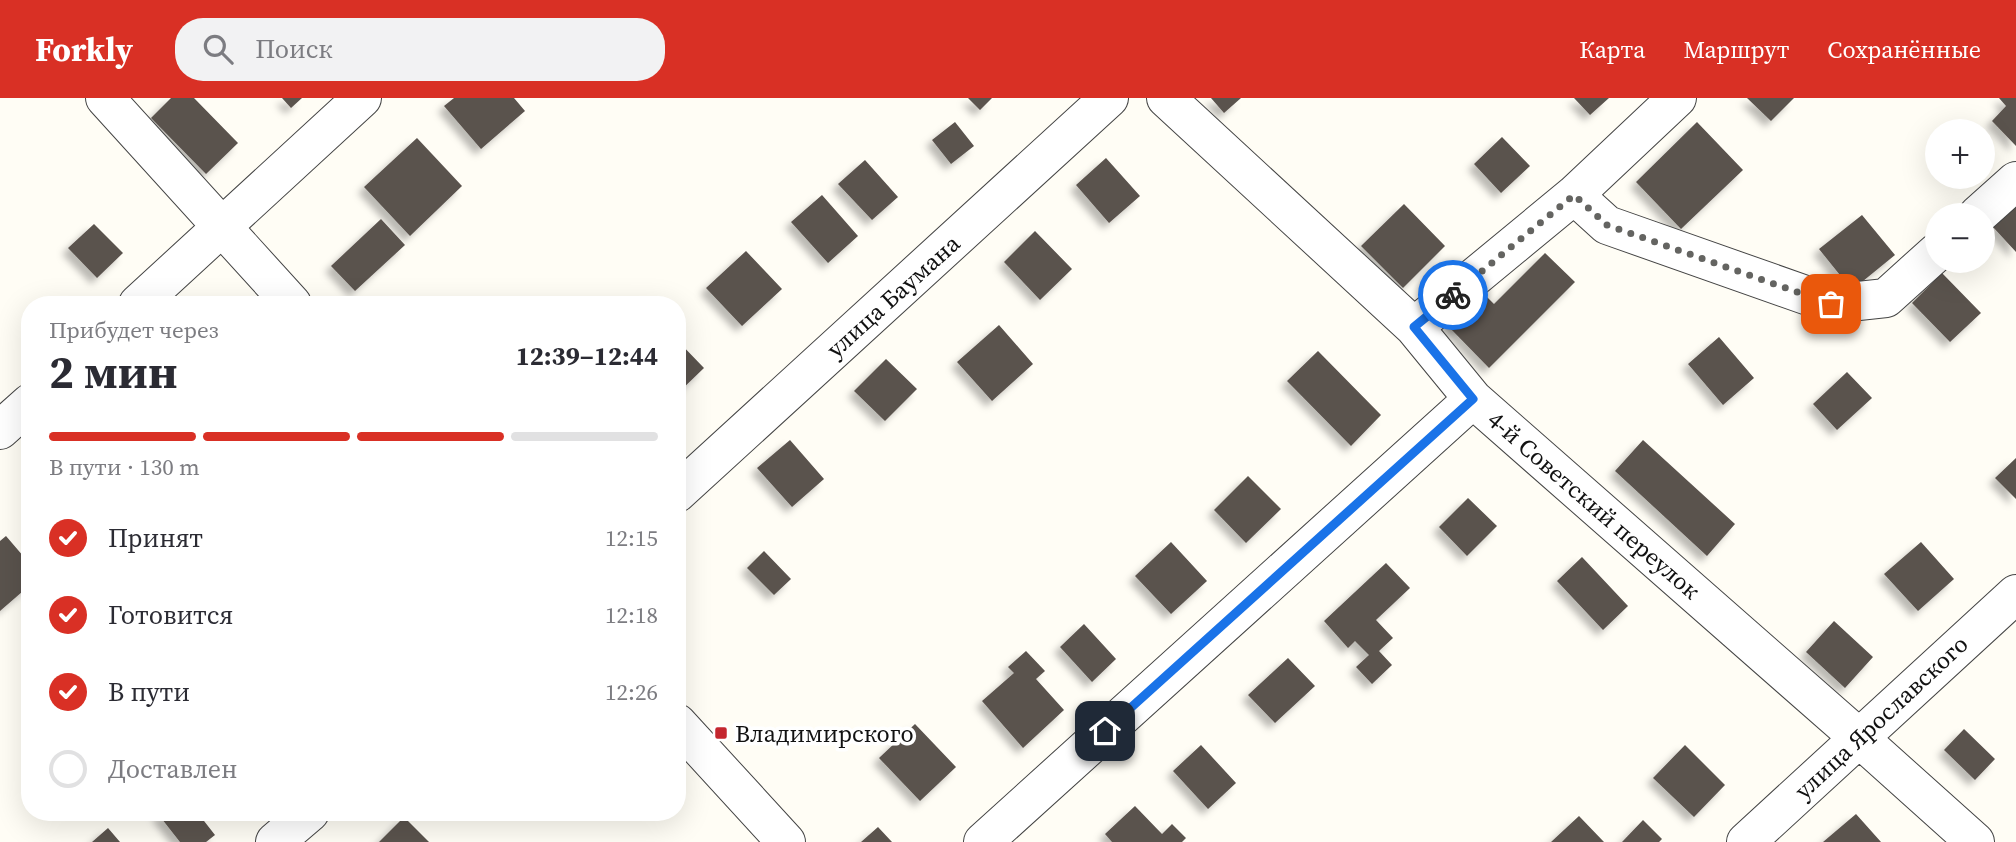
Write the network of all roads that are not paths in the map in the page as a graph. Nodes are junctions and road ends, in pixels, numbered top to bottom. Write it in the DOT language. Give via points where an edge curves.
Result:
graph roads {
  1 [pos="106,98"];
  2 [pos="362,98"];
  3 [pos="1109,98"];
  4 [pos="1166,98"];
  5 [pos="1677,98"];
  6 [pos="2016,181"];
  7 [pos="1574,195"];
  8 [pos="1991,203"];
  9 [pos="222,229"];
  10 [pos="1925,263"];
  11 [pos="147,296"];
  12 [pos="285,296"];
  13 [pos="1414,327"];
  14 [pos="1473,399"];
  15 [pos="21,411"];
  16 [pos="0,430"];
  17 [pos="686,485"];
  18 [pos="2016,594"];
  19 [pos="686,733"];
  20 [pos="1858,737"];
  21 [pos="300,821"];
  22 [pos="275,842"];
  23 [pos="786,842"];
  24 [pos="983,842"];
  25 [pos="1746,842"];
  26 [pos="1975,842"];
  1 -- 9 [label="street"];
  2 -- 9 [label="street"];
  3 -- 17 [label="street, улица Баумана"];
  4 -- 13 [label="street, 4-й Советский переулок"];
  5 -- 7 [label="street"];
  6 -- 8 [label="street"];
  7 -- 10 [label="street" via="1607,225 1831,304 1886,299"];
  7 -- 13 [label="street"];
  9 -- 11 [label="street"];
  9 -- 12 [label="street"];
  13 -- 14 [label="street, 4-й Советский переулок"];
  14 -- 20 [label="street, 4-й Советский переулок"];
  14 -- 24 [label="street"];
  15 -- 16 [label="street"];
  18 -- 20 [label="street, улица Ярославского"];
  19 -- 23 [label="street"];
  20 -- 25 [label="street, улица Ярославского"];
  20 -- 26 [label="street, 4-й Советский переулок"];
  21 -- 22 [label="street"];
}
